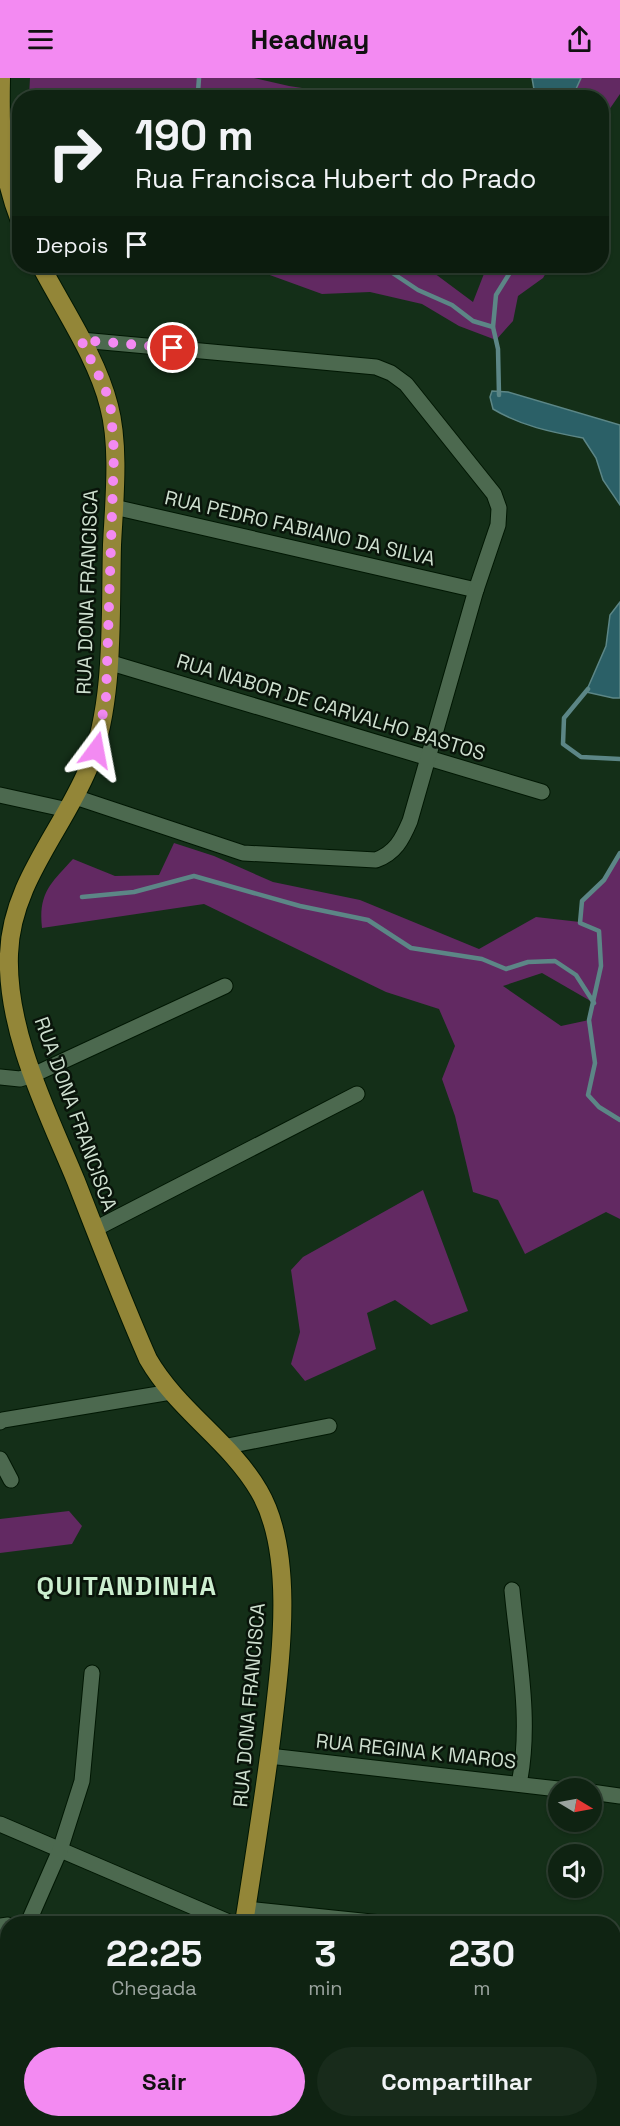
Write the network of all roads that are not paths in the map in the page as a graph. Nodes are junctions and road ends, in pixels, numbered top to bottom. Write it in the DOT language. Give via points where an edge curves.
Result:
graph roads {
  1 [pos="1,78"];
  2 [pos="12,200"];
  3 [pos="45,273"];
  4 [pos="81,340"];
  5 [pos="114,507"];
  6 [pos="476,590"];
  7 [pos="108,662"];
  8 [pos="428,758"];
  9 [pos="542,792"];
  10 [pos="0,795"];
  11 [pos="72,803"];
  12 [pos="225,986"];
  13 [pos="33,1075"];
  14 [pos="0,1077"];
  15 [pos="357,1094"];
  16 [pos="95,1228"];
  17 [pos="171,1392"];
  18 [pos="0,1422"];
  19 [pos="328,1426"];
  20 [pos="224,1447"];
  21 [pos="0,1459"];
  22 [pos="11,1480"];
  23 [pos="512,1590"];
  24 [pos="92,1673"];
  25 [pos="269,1756"];
  26 [pos="519,1784"];
  27 [pos="548,1788"];
  28 [pos="602,1794"];
  29 [pos="620,1796"];
  30 [pos="0,1824"];
  31 [pos="60,1850"];
  32 [pos="29,1916"];
  33 [pos="215,1916"];
  34 [pos="245,1916"];
  1 -- 2 [label="main road" via="0,128"];
  3 -- 4 [label="main road, RUA DONA FRANCISCA"];
  4 -- 5 [label="main road, RUA DONA FRANCISCA" via="105,388 111,410"];
  4 -- 6 [label="street" via="376,367 391,374 406,384 494,494 499,508 498,525"];
  5 -- 6 [label="street, RUA PEDRO FABIANO DA SILVA"];
  5 -- 7 [label="main road, RUA DONA FRANCISCA"];
  6 -- 8 [label="street"];
  7 -- 8 [label="street, RUA NABOR DE CARVALHO BASTOS"];
  7 -- 11 [label="main road, RUA DONA FRANCISCA" via="100,735"];
  8 -- 9 [label="street, RUA NABOR DE CARVALHO BASTOS"];
  8 -- 11 [label="street" via="410,821 396,848 376,860 243,853"];
  10 -- 11 [label="street"];
  11 -- 13 [label="main road, RUA DONA FRANCISCA" via="34,868 11,932 11,997"];
  12 -- 13 [label="street"];
  13 -- 14 [label="street" via="20,1079"];
  13 -- 16 [label="main road, RUA DONA FRANCISCA"];
  15 -- 16 [label="street"];
  16 -- 17 [label="main road, RUA DONA FRANCISCA" via="148,1359"];
  17 -- 18 [label="street"];
  17 -- 20 [label="main road, RUA DONA FRANCISCA"];
  19 -- 20 [label="street"];
  20 -- 25 [label="main road, RUA DONA FRANCISCA" via="260,1492 278,1546 282,1618"];
  21 -- 22 [label="street"];
  23 -- 26 [label="street" via="525,1724"];
  24 -- 31 [label="street" via="82,1781"];
  25 -- 26 [label="street, RUA REGINA K MAROS"];
  25 -- 34 [label="main road, RUA DONA FRANCISCA"];
  26 -- 27 [label="street, RUA REGINA K MAROS"];
  28 -- 29 [label="street"];
  30 -- 31 [label="street"];
  31 -- 32 [label="street"];
  31 -- 33 [label="street"];
}
